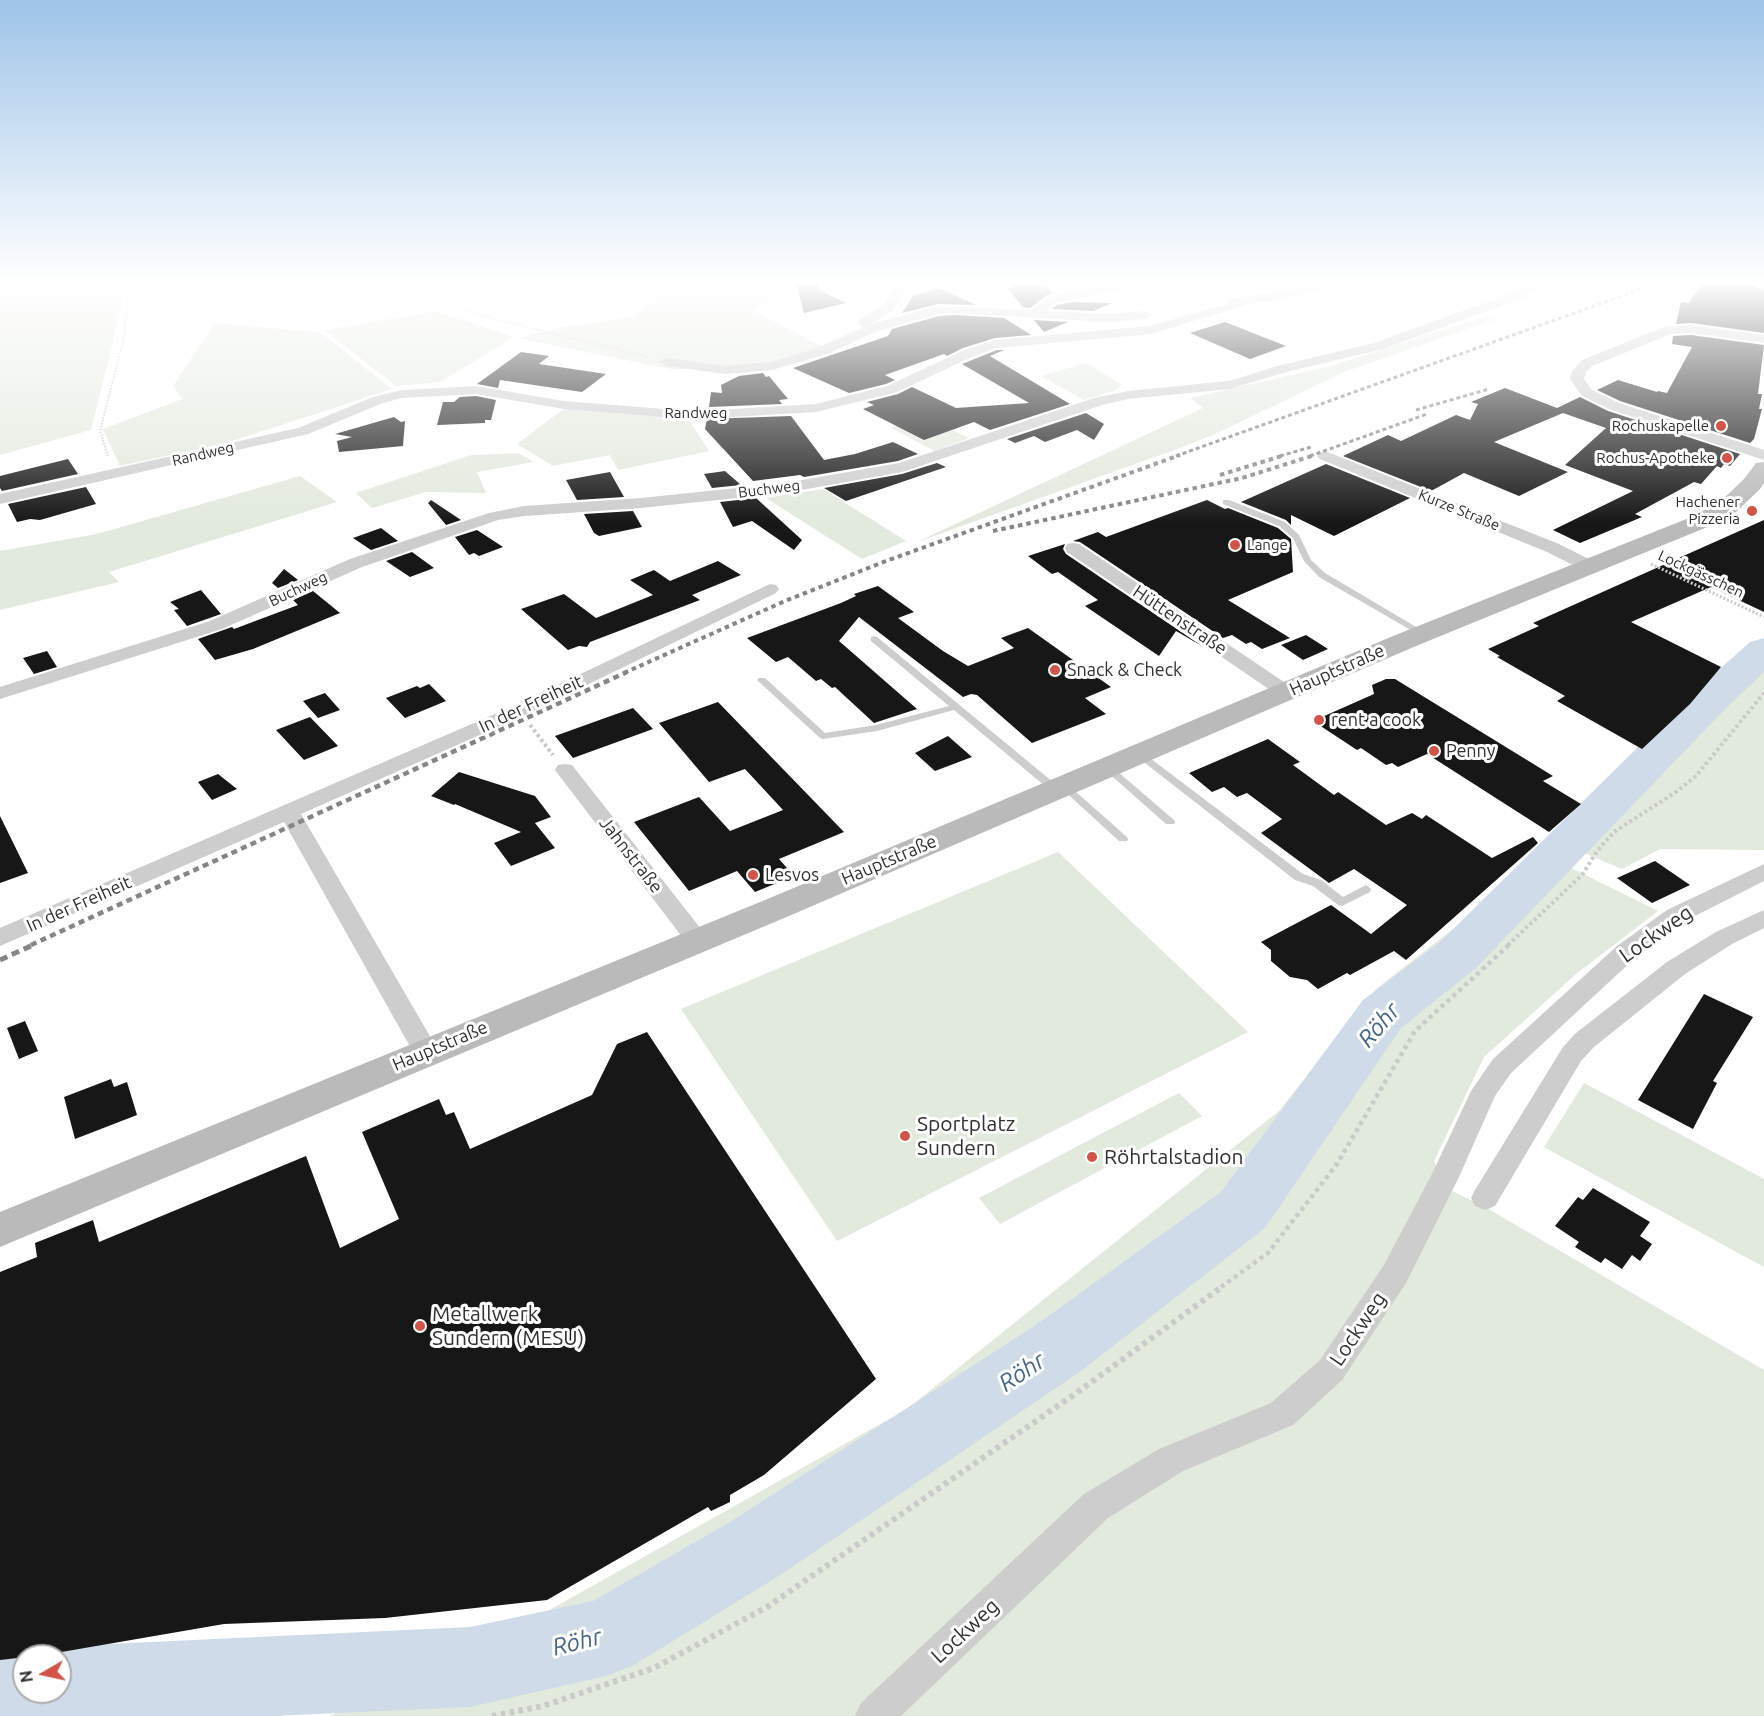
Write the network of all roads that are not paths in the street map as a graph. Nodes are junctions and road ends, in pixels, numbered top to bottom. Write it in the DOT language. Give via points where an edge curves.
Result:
graph roads {
  1 [pos="673,363"];
  2 [pos="780,363"];
  3 [pos="947,363"];
  4 [pos="1308,363"];
  5 [pos="1587,363"];
  6 [pos="1764,455"];
  7 [pos="1325,456"];
  8 [pos="1764,468"];
  9 [pos="0,499"];
  10 [pos="1226,502"];
  11 [pos="1073,548"];
  12 [pos="1591,567"];
  13 [pos="770,589"];
  14 [pos="1424,634"];
  15 [pos="874,639"];
  16 [pos="762,680"];
  17 [pos="1286,692"];
  18 [pos="0,693"];
  19 [pos="955,707"];
  20 [pos="1139,754"];
  21 [pos="1107,767"];
  22 [pos="565,770"];
  23 [pos="1059,788"];
  24 [pos="289,812"];
  25 [pos="1170,822"];
  26 [pos="1123,839"];
  27 [pos="1764,872"];
  28 [pos="1366,889"];
  29 [pos="1764,918"];
  30 [pos="0,938"];
  31 [pos="697,940"];
  32 [pos="426,1052"];
  33 [pos="1485,1198"];
  34 [pos="0,1230"];
  35 [pos="874,1716"];
  1 -- 2 [label="street" via="711,369 759,368"];
  3 -- 9 [label="street, Randweg" via="872,396 816,408 733,413 664,413 564,405 476,390 390,396 303,431"];
  4 -- 18 [label="street, Buchweg" via="1230,385 1099,401 903,467 785,488 495,516 356,562 216,625"];
  5 -- 6 [label="street" via="1577,379 1597,400"];
  7 -- 12 [label="street, Kurze Straße"];
  8 -- 12 [label="main road, Hauptstraße" via="1728,507"];
  10 -- 14 [label="lane" via="1282,524 1322,575"];
  11 -- 17 [label="street, Hüttenstraße"];
  12 -- 14 [label="main road, Hauptstraße"];
  13 -- 24 [label="street, In der Freiheit" via="518,711"];
  14 -- 17 [label="main road, Hauptstraße"];
  15 -- 19 [label="lane"];
  16 -- 19 [label="lane" via="823,736 877,728"];
  17 -- 20 [label="main road, Hauptstraße"];
  19 -- 23 [label="lane"];
  20 -- 21 [label="main road, Hauptstraße"];
  20 -- 28 [label="lane" via="1299,877 1317,883 1342,902"];
  21 -- 23 [label="main road, Hauptstraße"];
  21 -- 25 [label="lane"];
  22 -- 31 [label="street, Jahnstraße"];
  23 -- 26 [label="lane"];
  23 -- 31 [label="main road, Hauptstraße"];
  24 -- 30 [label="street, In der Freiheit"];
  24 -- 32 [label="street"];
  27 -- 35 [label="street, Lockweg" via="1675,916 1626,952 1502,1066 1484,1091 1395,1274 1331,1370 1282,1414 1171,1460 1096,1506"];
  29 -- 33 [label="street, Lockweg" via="1676,968 1585,1040 1572,1054"];
  31 -- 32 [label="main road, Hauptstraße"];
  32 -- 34 [label="main road, Hauptstraße"];
}
